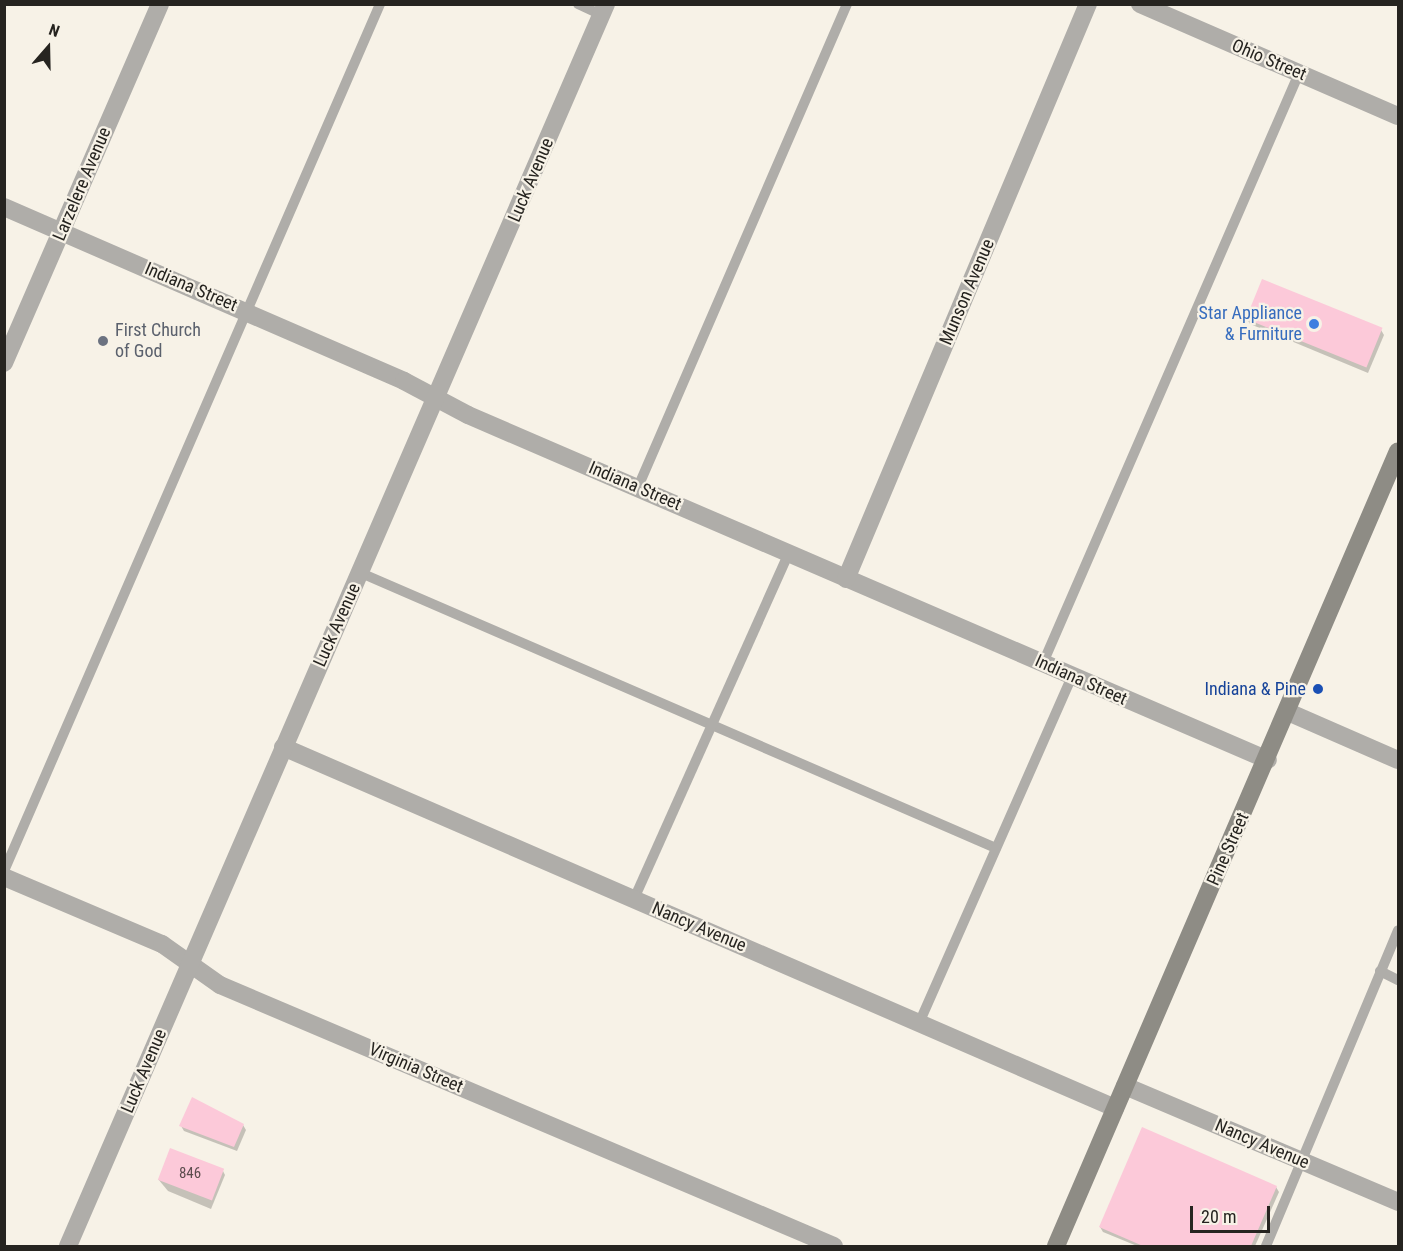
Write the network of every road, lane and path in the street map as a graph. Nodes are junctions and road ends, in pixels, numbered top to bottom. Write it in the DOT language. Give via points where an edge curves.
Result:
graph roads {
  1 [pos="160,4"];
  2 [pos="380,4"];
  3 [pos="578,4"];
  4 [pos="847,4"];
  5 [pos="1088,4"];
  6 [pos="1140,4"];
  7 [pos="604,10"];
  8 [pos="1299,74"];
  9 [pos="1398,116"];
  10 [pos="4,207"];
  11 [pos="61,232"];
  12 [pos="249,312"];
  13 [pos="4,363"];
  14 [pos="436,399"];
  15 [pos="1398,450"];
  16 [pos="638,487"];
  17 [pos="788,554"];
  18 [pos="361,573"];
  19 [pos="846,579"];
  20 [pos="1043,663"];
  21 [pos="1072,676"];
  22 [pos="1288,712"];
  23 [pos="712,727"];
  24 [pos="283,747"];
  25 [pos="1268,760"];
  26 [pos="1398,760"];
  27 [pos="996,848"];
  28 [pos="4,872"];
  29 [pos="4,877"];
  30 [pos="634,899"];
  31 [pos="1398,930"];
  32 [pos="190,965"];
  33 [pos="1380,971"];
  34 [pos="1398,980"];
  35 [pos="920,1021"];
  36 [pos="1125,1086"];
  37 [pos="1115,1108"];
  38 [pos="1301,1161"];
  39 [pos="1398,1202"];
  40 [pos="827,1245"];
  41 [pos="68,1246"];
  42 [pos="1056,1246"];
  43 [pos="1266,1246"];
  1 -- 11 [label="street, Larzelere Avenue"];
  2 -- 12 [label="lane"];
  3 -- 7 [label="lane"];
  4 -- 16 [label="lane"];
  5 -- 19 [label="street, Munson Avenue"];
  6 -- 8 [label="street, Ohio Street"];
  7 -- 14 [label="street, Luck Avenue"];
  8 -- 9 [label="street, Ohio Street"];
  8 -- 20 [label="lane"];
  10 -- 11 [label="street, Indiana Street"];
  11 -- 12 [label="street, Indiana Street"];
  11 -- 13 [label="street, Larzelere Avenue"];
  12 -- 14 [label="street, Indiana Street"];
  12 -- 28 [label="lane"];
  14 -- 16 [label="street, Indiana Street"];
  14 -- 18 [label="street, Luck Avenue"];
  15 -- 22 [label="main road, Pine Street"];
  16 -- 17 [label="street, Indiana Street"];
  17 -- 19 [label="street, Indiana Street"];
  17 -- 23 [label="lane"];
  18 -- 23 [label="lane"];
  18 -- 24 [label="street, Luck Avenue"];
  19 -- 20 [label="street, Indiana Street"];
  20 -- 21 [label="street, Indiana Street"];
  21 -- 25 [label="street, Indiana Street"];
  21 -- 27 [label="lane"];
  22 -- 25 [label="main road, Pine Street"];
  22 -- 26 [label="street"];
  23 -- 27 [label="lane"];
  23 -- 30 [label="lane"];
  24 -- 30 [label="street, Nancy Avenue"];
  24 -- 32 [label="street, Luck Avenue"];
  25 -- 36 [label="main road, Pine Street"];
  27 -- 35 [label="lane"];
  29 -- 32 [label="street, Virginia Street" via="162,944"];
  30 -- 35 [label="street, Nancy Avenue"];
  31 -- 33 [label="lane"];
  32 -- 40 [label="street, Virginia Street" via="220,985"];
  32 -- 41 [label="street, Luck Avenue"];
  33 -- 34 [label="lane"];
  33 -- 38 [label="lane"];
  35 -- 37 [label="street, Nancy Avenue"];
  36 -- 37 [label="main road, Pine Street"];
  36 -- 38 [label="street, Nancy Avenue"];
  37 -- 42 [label="main road, Pine Street"];
  38 -- 39 [label="street, Nancy Avenue"];
  38 -- 43 [label="lane"];
}
